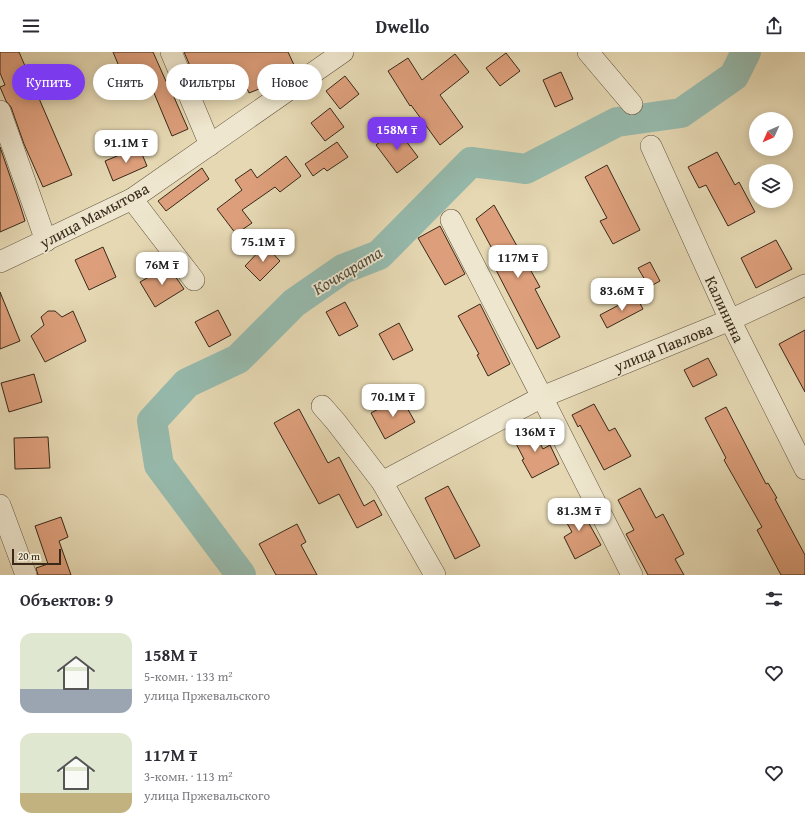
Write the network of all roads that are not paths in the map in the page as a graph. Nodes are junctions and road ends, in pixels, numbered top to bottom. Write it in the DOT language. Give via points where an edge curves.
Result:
graph roads {
  1 [pos="172,52"];
  2 [pos="343,52"];
  3 [pos="588,52"];
  4 [pos="632,104"];
  5 [pos="0,111"];
  6 [pos="210,145"];
  7 [pos="651,146"];
  8 [pos="132,199"];
  9 [pos="451,220"];
  10 [pos="46,241"];
  11 [pos="0,262"];
  12 [pos="194,280"];
  13 [pos="805,285"];
  14 [pos="730,320"];
  15 [pos="542,396"];
  16 [pos="322,406"];
  17 [pos="805,469"];
  18 [pos="382,482"];
  19 [pos="0,505"];
  20 [pos="26,575"];
  21 [pos="435,575"];
  22 [pos="632,575"];
  1 -- 6 [label="street"];
  2 -- 6 [label="street, улица Мамытова"];
  3 -- 4 [label="street"];
  5 -- 10 [label="street"];
  6 -- 8 [label="street, улица Мамытова"];
  7 -- 14 [label="street, Калинина"];
  8 -- 10 [label="street, улица Мамытова"];
  8 -- 12 [label="street"];
  9 -- 15 [label="street"];
  10 -- 11 [label="street, улица Мамытова"];
  13 -- 14 [label="street, улица Павлова"];
  14 -- 15 [label="street, улица Павлова"];
  14 -- 17 [label="street, Калинина"];
  15 -- 18 [label="street, улица Павлова"];
  15 -- 22 [label="street"];
  16 -- 18 [label="street"];
  18 -- 21 [label="street"];
  19 -- 20 [label="street"];
}
